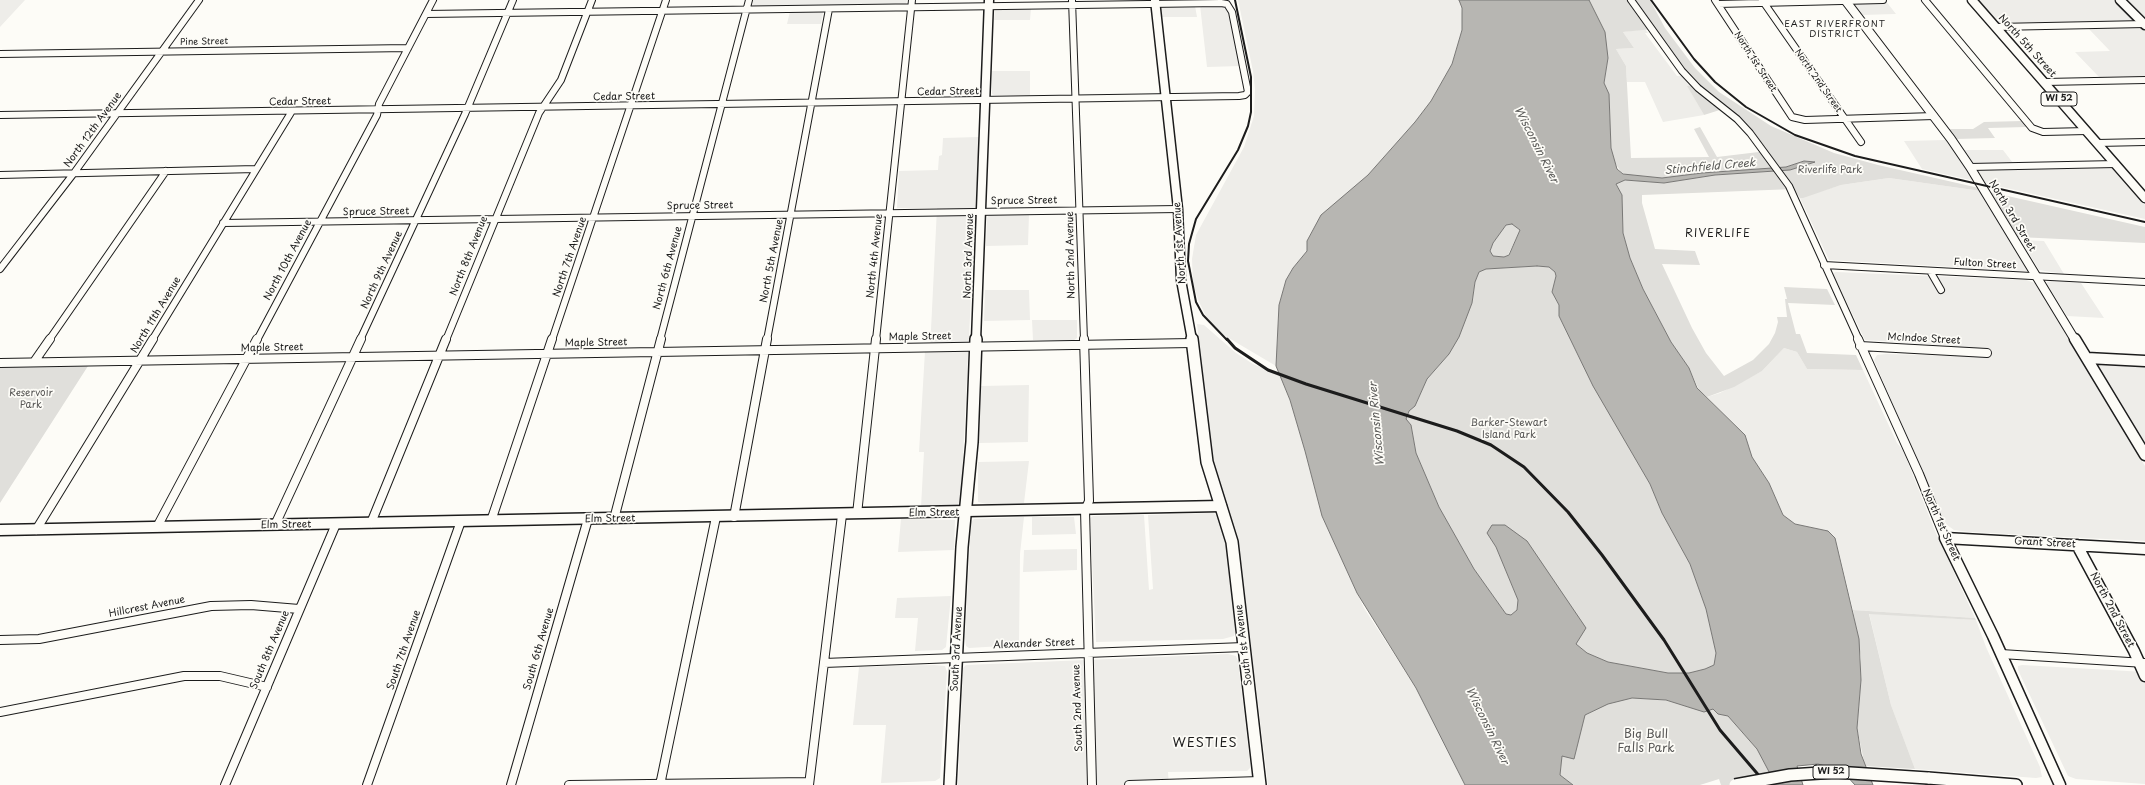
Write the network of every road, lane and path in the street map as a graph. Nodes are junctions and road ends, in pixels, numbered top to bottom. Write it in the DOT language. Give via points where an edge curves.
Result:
graph roads {
  1 [pos="199,0"];
  2 [pos="433,0"];
  3 [pos="513,0"];
  4 [pos="592,0"];
  5 [pos="666,0"];
  6 [pos="749,0"];
  7 [pos="912,0"];
  8 [pos="1631,0"];
  9 [pos="1845,0"];
  10 [pos="1883,0"];
  11 [pos="1924,0"];
  12 [pos="1972,0"];
  13 [pos="2120,0"];
  14 [pos="1763,1"];
  15 [pos="1155,2"];
  16 [pos="1716,2"];
  17 [pos="989,3"];
  18 [pos="1072,3"];
  19 [pos="912,8"];
  20 [pos="829,9"];
  21 [pos="746,10"];
  22 [pos="663,11"];
  23 [pos="588,12"];
  24 [pos="507,13"];
  25 [pos="426,14"];
  26 [pos="2145,24"];
  27 [pos="1996,27"];
  28 [pos="408,48"];
  29 [pos="162,51"];
  30 [pos="0,54"];
  31 [pos="2145,80"];
  32 [pos="2045,82"];
  33 [pos="1166,97"];
  34 [pos="1076,99"];
  35 [pos="986,100"];
  36 [pos="902,102"];
  37 [pos="812,103"];
  38 [pos="722,104"];
  39 [pos="631,106"];
  40 [pos="543,107"];
  41 [pos="467,108"];
  42 [pos="378,110"];
  43 [pos="292,111"];
  44 [pos="117,114"];
  45 [pos="0,116"];
  46 [pos="1934,116"];
  47 [pos="1844,119"];
  48 [pos="2087,131"];
  49 [pos="1861,142"];
  50 [pos="2145,142"];
  51 [pos="2097,143"];
  52 [pos="2116,164"];
  53 [pos="1970,167"];
  54 [pos="256,169"];
  55 [pos="166,171"];
  56 [pos="74,173"];
  57 [pos="0,175"];
  58 [pos="2145,198"];
  59 [pos="1178,208"];
  60 [pos="1080,210"];
  61 [pos="982,211"];
  62 [pos="890,213"];
  63 [pos="791,214"];
  64 [pos="693,216"];
  65 [pos="594,218"];
  66 [pos="495,220"];
  67 [pos="416,221"];
  68 [pos="320,222"];
  69 [pos="223,224"];
  70 [pos="1824,265"];
  71 [pos="0,269"];
  72 [pos="1930,271"];
  73 [pos="2037,276"];
  74 [pos="2145,282"];
  75 [pos="1941,290"];
  76 [pos="1192,343"];
  77 [pos="1083,344"];
  78 [pos="1860,346"];
  79 [pos="976,347"];
  80 [pos="874,348"];
  81 [pos="766,350"];
  82 [pos="657,352"];
  83 [pos="1987,353"];
  84 [pos="548,354"];
  85 [pos="439,356"];
  86 [pos="352,357"];
  87 [pos="247,358"];
  88 [pos="2087,358"];
  89 [pos="140,360"];
  90 [pos="2145,361"];
  91 [pos="34,362"];
  92 [pos="0,363"];
  93 [pos="2145,455"];
  94 [pos="1221,506"];
  95 [pos="1086,510"];
  96 [pos="967,513"];
  97 [pos="857,514"];
  98 [pos="842,515"];
  99 [pos="716,517"];
  100 [pos="734,517"];
  101 [pos="588,519"];
  102 [pos="614,519"];
  103 [pos="461,521"];
  104 [pos="491,521"];
  105 [pos="371,523"];
  106 [pos="336,524"];
  107 [pos="275,525"];
  108 [pos="157,527"];
  109 [pos="0,530"];
  110 [pos="36,530"];
  111 [pos="1945,538"];
  112 [pos="2077,545"];
  113 [pos="2145,549"];
  114 [pos="299,609"];
  115 [pos="0,640"];
  116 [pos="1244,647"];
  117 [pos="1088,653"];
  118 [pos="2001,654"];
  119 [pos="957,658"];
  120 [pos="824,663"];
  121 [pos="2142,663"];
  122 [pos="2145,676"];
  123 [pos="267,687"];
  124 [pos="0,712"];
  125 [pos="1260,783"];
  126 [pos="660,784"];
  127 [pos="809,784"];
  128 [pos="225,785"];
  129 [pos="368,785"];
  130 [pos="511,785"];
  131 [pos="569,785"];
  132 [pos="950,785"];
  133 [pos="1092,785"];
  134 [pos="1129,785"];
  135 [pos="1735,785"];
  136 [pos="2016,785"];
  137 [pos="2060,785"];
  1 -- 29 [label="street, North 12th Avenue"];
  2 -- 25 [label="street, North 10th Avenue"];
  3 -- 24 [label="street, North 9th Avenue"];
  4 -- 23 [label="street, North 8th Avenue"];
  5 -- 22 [label="street, North 7th Avenue"];
  6 -- 21 [label="street, North 6th Avenue"];
  7 -- 19 [label="street, North 4th Avenue"];
  8 -- 70 [label="street, North 1st Street" via="1689,79 1742,125 1782,176 1791,190"];
  9 -- 10 [label="street"];
  9 -- 14 [label="street"];
  9 -- 46 [label="street, North 3rd Street"];
  11 -- 48 [label="street" via="2032,128"];
  12 -- 27 [label="main road, North 5th Street / WI 52"];
  13 -- 26 [label="main road"];
  14 -- 16 [label="street"];
  14 -- 47 [label="street, North 2nd Street"];
  15 -- 18 [label="street"];
  15 -- 33 [label="main road, North 1st Avenue"];
  15 -- 33 [label="street, Cedar Street" via="1227,4 1232,12 1243,60 1247,94"];
  16 -- 47 [label="street, North 1st Street" via="1789,114 1800,120"];
  17 -- 18 [label="street"];
  17 -- 19 [label="street"];
  17 -- 35 [label="main road, North 3rd Avenue"];
  18 -- 34 [label="street, North 2nd Avenue"];
  19 -- 20 [label="street"];
  19 -- 36 [label="street, North 4th Avenue"];
  20 -- 21 [label="street"];
  20 -- 37 [label="street, North 5th Avenue"];
  21 -- 22 [label="street"];
  21 -- 38 [label="street, North 6th Avenue"];
  22 -- 23 [label="street"];
  22 -- 39 [label="street, North 7th Avenue"];
  23 -- 24 [label="street"];
  23 -- 40 [label="street, North 8th Avenue" via="561,80"];
  24 -- 25 [label="street"];
  24 -- 41 [label="street, North 9th Avenue"];
  25 -- 28 [label="street, North 10th Avenue"];
  26 -- 27 [label="street"];
  27 -- 32 [label="main road, North 5th Street / WI 52"];
  28 -- 29 [label="street, Pine Street"];
  28 -- 42 [label="street, North 10th Avenue"];
  29 -- 30 [label="street, Pine Street"];
  29 -- 44 [label="street, North 12th Avenue"];
  31 -- 32 [label="street"];
  32 -- 48 [label="main road, North 5th Street / WI 52"];
  33 -- 34 [label="street, Cedar Street"];
  33 -- 59 [label="main road, North 1st Avenue"];
  34 -- 35 [label="street, Cedar Street"];
  34 -- 60 [label="street, North 2nd Avenue"];
  35 -- 36 [label="street, Cedar Street"];
  35 -- 61 [label="main road, North 3rd Avenue"];
  36 -- 37 [label="street, Cedar Street"];
  36 -- 62 [label="street, North 4th Avenue"];
  37 -- 38 [label="street, Cedar Street"];
  37 -- 63 [label="street, North 5th Avenue"];
  38 -- 39 [label="street, Cedar Street"];
  38 -- 64 [label="street, North 6th Avenue"];
  39 -- 40 [label="street, Cedar Street"];
  39 -- 65 [label="street, North 7th Avenue"];
  40 -- 41 [label="street, Cedar Street"];
  40 -- 66 [label="street, North 8th Avenue"];
  41 -- 42 [label="street, Cedar Street"];
  41 -- 67 [label="street, North 9th Avenue"];
  42 -- 43 [label="street, Cedar Street"];
  42 -- 68 [label="street, North 10th Avenue"];
  43 -- 44 [label="street, Cedar Street"];
  43 -- 54 [label="street, North 11th Avenue"];
  44 -- 45 [label="street, Cedar Street"];
  44 -- 56 [label="street, North 12th Avenue"];
  46 -- 47 [label="street"];
  46 -- 53 [label="street, North 3rd Street"];
  47 -- 49 [label="street, North 2nd Street"];
  48 -- 51 [label="main road, North 5th Street / WI 52"];
  50 -- 51 [label="street"];
  51 -- 52 [label="main road, North 5th Street / WI 52"];
  52 -- 53 [label="street"];
  52 -- 58 [label="main road, North 5th Street / WI 52"];
  53 -- 73 [label="street, North 3rd Street"];
  54 -- 55 [label="street"];
  54 -- 69 [label="street, North 11th Avenue"];
  55 -- 56 [label="street"];
  55 -- 91 [label="street"];
  56 -- 57 [label="street"];
  56 -- 71 [label="street, North 12th Avenue"];
  59 -- 60 [label="street, Spruce Street"];
  59 -- 76 [label="main road, North 1st Avenue" via="1180,270"];
  60 -- 61 [label="street, Spruce Street"];
  60 -- 77 [label="street, North 2nd Avenue"];
  61 -- 62 [label="street, Spruce Street"];
  61 -- 79 [label="main road, North 3rd Avenue"];
  62 -- 63 [label="street, Spruce Street"];
  62 -- 80 [label="street, North 4th Avenue"];
  63 -- 64 [label="street, Spruce Street"];
  63 -- 81 [label="street, North 5th Avenue"];
  64 -- 65 [label="street, Spruce Street"];
  64 -- 82 [label="street, North 6th Avenue"];
  65 -- 66 [label="street, Spruce Street"];
  65 -- 84 [label="street, North 7th Avenue"];
  66 -- 67 [label="street, Spruce Street"];
  66 -- 85 [label="street, North 8th Avenue"];
  67 -- 68 [label="street, Spruce Street"];
  67 -- 86 [label="street, North 9th Avenue"];
  68 -- 69 [label="street, Spruce Street"];
  68 -- 87 [label="street, North 10th Avenue"];
  69 -- 89 [label="street, North 11th Avenue"];
  70 -- 72 [label="street, Fulton Street"];
  70 -- 78 [label="street, North 1st Street"];
  72 -- 73 [label="street, Fulton Street"];
  72 -- 75 [label="street"];
  73 -- 74 [label="street, Fulton Street"];
  73 -- 88 [label="street, North 3rd Street"];
  76 -- 77 [label="street, Maple Street"];
  76 -- 94 [label="main road, North 1st Avenue" via="1207,462"];
  77 -- 79 [label="street, Maple Street"];
  77 -- 95 [label="street, North 2nd Avenue" via="1088,501"];
  78 -- 83 [label="street, McIndoe Street"];
  78 -- 111 [label="street, North 1st Street" via="1919,474"];
  79 -- 80 [label="street, Maple Street"];
  79 -- 96 [label="main road, North 3rd Avenue"];
  80 -- 81 [label="street, Maple Street"];
  80 -- 97 [label="street, North 4th Avenue"];
  81 -- 82 [label="street, Maple Street"];
  81 -- 100 [label="street, North 5th Avenue"];
  82 -- 84 [label="street, Maple Street"];
  82 -- 102 [label="street, North 6th Avenue"];
  84 -- 85 [label="street, Maple Street"];
  84 -- 104 [label="street, North 7th Avenue"];
  85 -- 86 [label="street, Maple Street"];
  85 -- 105 [label="street, North 8th Avenue"];
  86 -- 87 [label="street, Maple Street"];
  86 -- 107 [label="street, North 9th Avenue"];
  87 -- 89 [label="street, Maple Street"];
  87 -- 108 [label="street, North 10th Avenue"];
  88 -- 90 [label="street"];
  88 -- 93 [label="street, North 3rd Street"];
  89 -- 91 [label="street, Maple Street"];
  89 -- 110 [label="street, North 11th Avenue"];
  91 -- 92 [label="street, Maple Street"];
  94 -- 95 [label="street, Elm Street"];
  94 -- 116 [label="main road, South 1st Avenue" via="1232,542"];
  95 -- 96 [label="street, Elm Street"];
  95 -- 117 [label="street, South 2nd Avenue"];
  96 -- 97 [label="street, Elm Street"];
  96 -- 119 [label="main road, South 3rd Avenue" via="962,547"];
  97 -- 98 [label="street, Elm Street"];
  98 -- 100 [label="street, Elm Street"];
  98 -- 120 [label="street"];
  99 -- 100 [label="street, Elm Street"];
  99 -- 102 [label="street, Elm Street"];
  99 -- 126 [label="street"];
  101 -- 102 [label="street, Elm Street"];
  101 -- 104 [label="street, Elm Street"];
  101 -- 130 [label="street, South 6th Avenue"];
  103 -- 104 [label="street, Elm Street"];
  103 -- 105 [label="street, Elm Street"];
  103 -- 129 [label="street, South 7th Avenue"];
  105 -- 106 [label="street, Elm Street"];
  106 -- 107 [label="street, Elm Street"];
  106 -- 114 [label="street, South 8th Avenue"];
  107 -- 108 [label="street, Elm Street"];
  108 -- 110 [label="street, Elm Street"];
  109 -- 110 [label="street, Elm Street"];
  111 -- 112 [label="street, Grant Street"];
  111 -- 118 [label="street, North 1st Street"];
  112 -- 113 [label="street, Grant Street"];
  112 -- 121 [label="street, North 2nd Street"];
  114 -- 115 [label="street, Hillcrest Avenue" via="251,605 211,606 39,639"];
  114 -- 123 [label="street, South 8th Avenue"];
  116 -- 117 [label="street, Alexander Street"];
  116 -- 125 [label="main road, South 1st Avenue"];
  117 -- 119 [label="street, Alexander Street"];
  117 -- 133 [label="street, South 2nd Avenue"];
  118 -- 121 [label="street"];
  118 -- 137 [label="street, North 1st Street"];
  119 -- 120 [label="street, Alexander Street"];
  119 -- 132 [label="main road, South 3rd Avenue"];
  120 -- 127 [label="street"];
  121 -- 122 [label="street, North 2nd Street"];
  123 -- 124 [label="street" via="220,676 184,676"];
  123 -- 128 [label="street, South 8th Avenue"];
  125 -- 134 [label="street"];
  126 -- 127 [label="street"];
  126 -- 131 [label="street"];
  135 -- 136 [label="main road, WI 52, bridge" via="1790,775 1834,772"];
}
